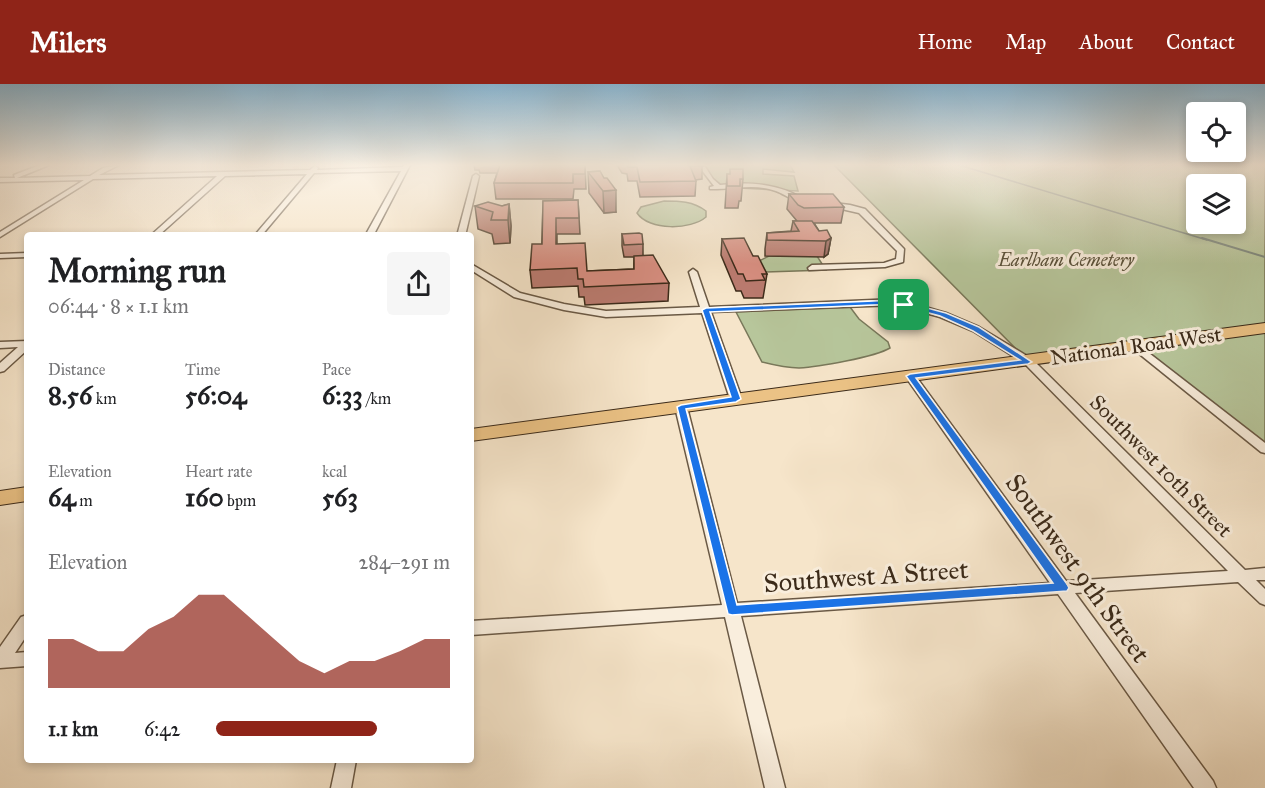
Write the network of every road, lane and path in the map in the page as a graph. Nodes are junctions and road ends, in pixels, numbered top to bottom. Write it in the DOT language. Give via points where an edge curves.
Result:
graph roads {
  1 [pos="60,198"];
  2 [pos="196,198"];
  3 [pos="290,198"];
  4 [pos="389,198"];
  5 [pos="470,198"];
  6 [pos="798,198"];
  7 [pos="807,202"];
  8 [pos="819,203"];
  9 [pos="158,232"];
  10 [pos="260,232"];
  11 [pos="371,232"];
  12 [pos="461,232"];
  13 [pos="0,235"];
  14 [pos="24,255"];
  15 [pos="0,256"];
  16 [pos="474,268"];
  17 [pos="812,268"];
  18 [pos="693,272"];
  19 [pos="706,310"];
  20 [pos="1265,328"];
  21 [pos="24,344"];
  22 [pos="0,345"];
  23 [pos="1136,346"];
  24 [pos="24,347"];
  25 [pos="1028,362"];
  26 [pos="0,369"];
  27 [pos="910,376"];
  28 [pos="736,399"];
  29 [pos="681,407"];
  30 [pos="474,435"];
  31 [pos="1265,449"];
  32 [pos="24,494"];
  33 [pos="0,498"];
  34 [pos="1265,574"];
  35 [pos="1242,575"];
  36 [pos="1063,588"];
  37 [pos="1265,599"];
  38 [pos="732,610"];
  39 [pos="24,626"];
  40 [pos="474,628"];
  41 [pos="24,659"];
  42 [pos="0,660"];
  43 [pos="346,763"];
  44 [pos="340,788"];
  45 [pos="774,788"];
  46 [pos="1206,788"];
  1 -- 13 [label="street"];
  2 -- 9 [label="street"];
  3 -- 10 [label="street"];
  4 -- 11 [label="street"];
  5 -- 12 [label="street"];
  6 -- 7 [label="street"];
  8 -- 17 [label="street" via="862,211 902,255 900,260 885,266"];
  14 -- 15 [label="street"];
  16 -- 19 [label="street, Southwest 10th Street" via="517,294 583,311 606,314"];
  18 -- 19 [label="street"];
  19 -- 25 [label="street, Southwest 10th Street" via="897,302 976,329"];
  19 -- 28 [label="street"];
  20 -- 23 [label="main road, National Road West"];
  21 -- 22 [label="street"];
  23 -- 25 [label="main road, National Road West"];
  23 -- 31 [label="street"];
  24 -- 26 [label="street"];
  25 -- 27 [label="main road, National Road West"];
  25 -- 35 [label="street, Southwest 10th Street"];
  27 -- 28 [label="main road, National Road West"];
  27 -- 36 [label="street, Southwest 9th Street"];
  28 -- 29 [label="main road, National Road West"];
  29 -- 30 [label="main road, National Road West"];
  29 -- 38 [label="street"];
  32 -- 33 [label="main road"];
  34 -- 35 [label="street, Southwest A Street"];
  35 -- 36 [label="street, Southwest A Street"];
  35 -- 37 [label="street, Southwest 10th Street"];
  36 -- 38 [label="street, Southwest A Street"];
  36 -- 46 [label="street, Southwest 9th Street"];
  38 -- 40 [label="street, Southwest A Street"];
  38 -- 45 [label="street"];
  39 -- 42 [label="street"];
  41 -- 42 [label="street"];
  43 -- 44 [label="street"];
}
